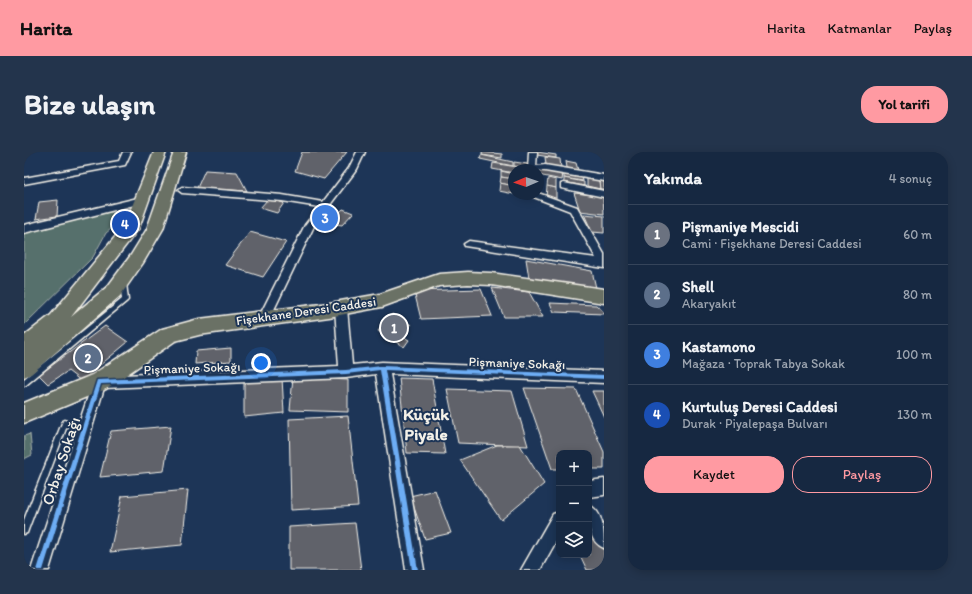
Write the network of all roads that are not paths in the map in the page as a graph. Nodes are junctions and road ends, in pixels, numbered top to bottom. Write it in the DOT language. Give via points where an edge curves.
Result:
graph roads {
  1 [pos="127,152"];
  2 [pos="149,152"];
  3 [pos="160,152"];
  4 [pos="180,152"];
  5 [pos="361,152"];
  6 [pos="533,152"];
  7 [pos="533,164"];
  8 [pos="544,168"];
  9 [pos="149,177"];
  10 [pos="604,178"];
  11 [pos="24,181"];
  12 [pos="564,186"];
  13 [pos="175,190"];
  14 [pos="604,194"];
  15 [pos="544,199"];
  16 [pos="142,200"];
  17 [pos="325,206"];
  18 [pos="24,229"];
  19 [pos="590,238"];
  20 [pos="604,238"];
  21 [pos="469,244"];
  22 [pos="604,263"];
  23 [pos="123,278"];
  24 [pos="604,296"];
  25 [pos="341,308"];
  26 [pos="265,317"];
  27 [pos="24,347"];
  28 [pos="24,368"];
  29 [pos="382,368"];
  30 [pos="346,372"];
  31 [pos="604,377"];
  32 [pos="99,382"];
  33 [pos="24,383"];
  34 [pos="24,413"];
  35 [pos="65,423"];
  36 [pos="604,487"];
  37 [pos="592,489"];
  38 [pos="592,518"];
  39 [pos="558,522"];
  40 [pos="24,530"];
  41 [pos="604,539"];
  42 [pos="40,570"];
  43 [pos="415,570"];
  44 [pos="530,570"];
  1 -- 11 [label="street" via="122,163"];
  2 -- 9 [label="main road"];
  3 -- 9 [label="main road"];
  4 -- 13 [label="main road"];
  5 -- 17 [label="street" via="353,169"];
  6 -- 7 [label="street"];
  8 -- 10 [label="street"];
  9 -- 16 [label="main road"];
  12 -- 14 [label="street"];
  13 -- 17 [label="street" via="282,198"];
  13 -- 23 [label="main road" via="155,229"];
  15 -- 19 [label="street" via="574,209"];
  16 -- 18 [label="street"];
  16 -- 27 [label="main road" via="131,228 100,270 58,320"];
  17 -- 26 [label="street" via="310,225"];
  19 -- 20 [label="street"];
  19 -- 22 [label="street"];
  21 -- 22 [label="street"];
  23 -- 28 [label="main road" via="114,291"];
  23 -- 33 [label="lane" via="125,300"];
  24 -- 25 [label="main road, Fişekhane Deresi Caddesi" via="491,279 468,278 440,280 382,300"];
  25 -- 26 [label="main road, Fişekhane Deresi Caddesi"];
  25 -- 30 [label="street"];
  26 -- 32 [label="main road, Fişekhane Deresi Caddesi" via="198,327 169,335"];
  29 -- 30 [label="street, Pişmaniye Sokağı"];
  29 -- 31 [label="street, Pişmaniye Sokağı"];
  29 -- 43 [label="street"];
  30 -- 32 [label="street, Pişmaniye Sokağı"];
  32 -- 34 [label="main road, Fişekhane Deresi Caddesi"];
  32 -- 42 [label="street, Orbay Sokağı"];
  35 -- 40 [label="lane"];
  36 -- 37 [label="street"];
  38 -- 41 [label="street"];
  39 -- 44 [label="street"];
}
